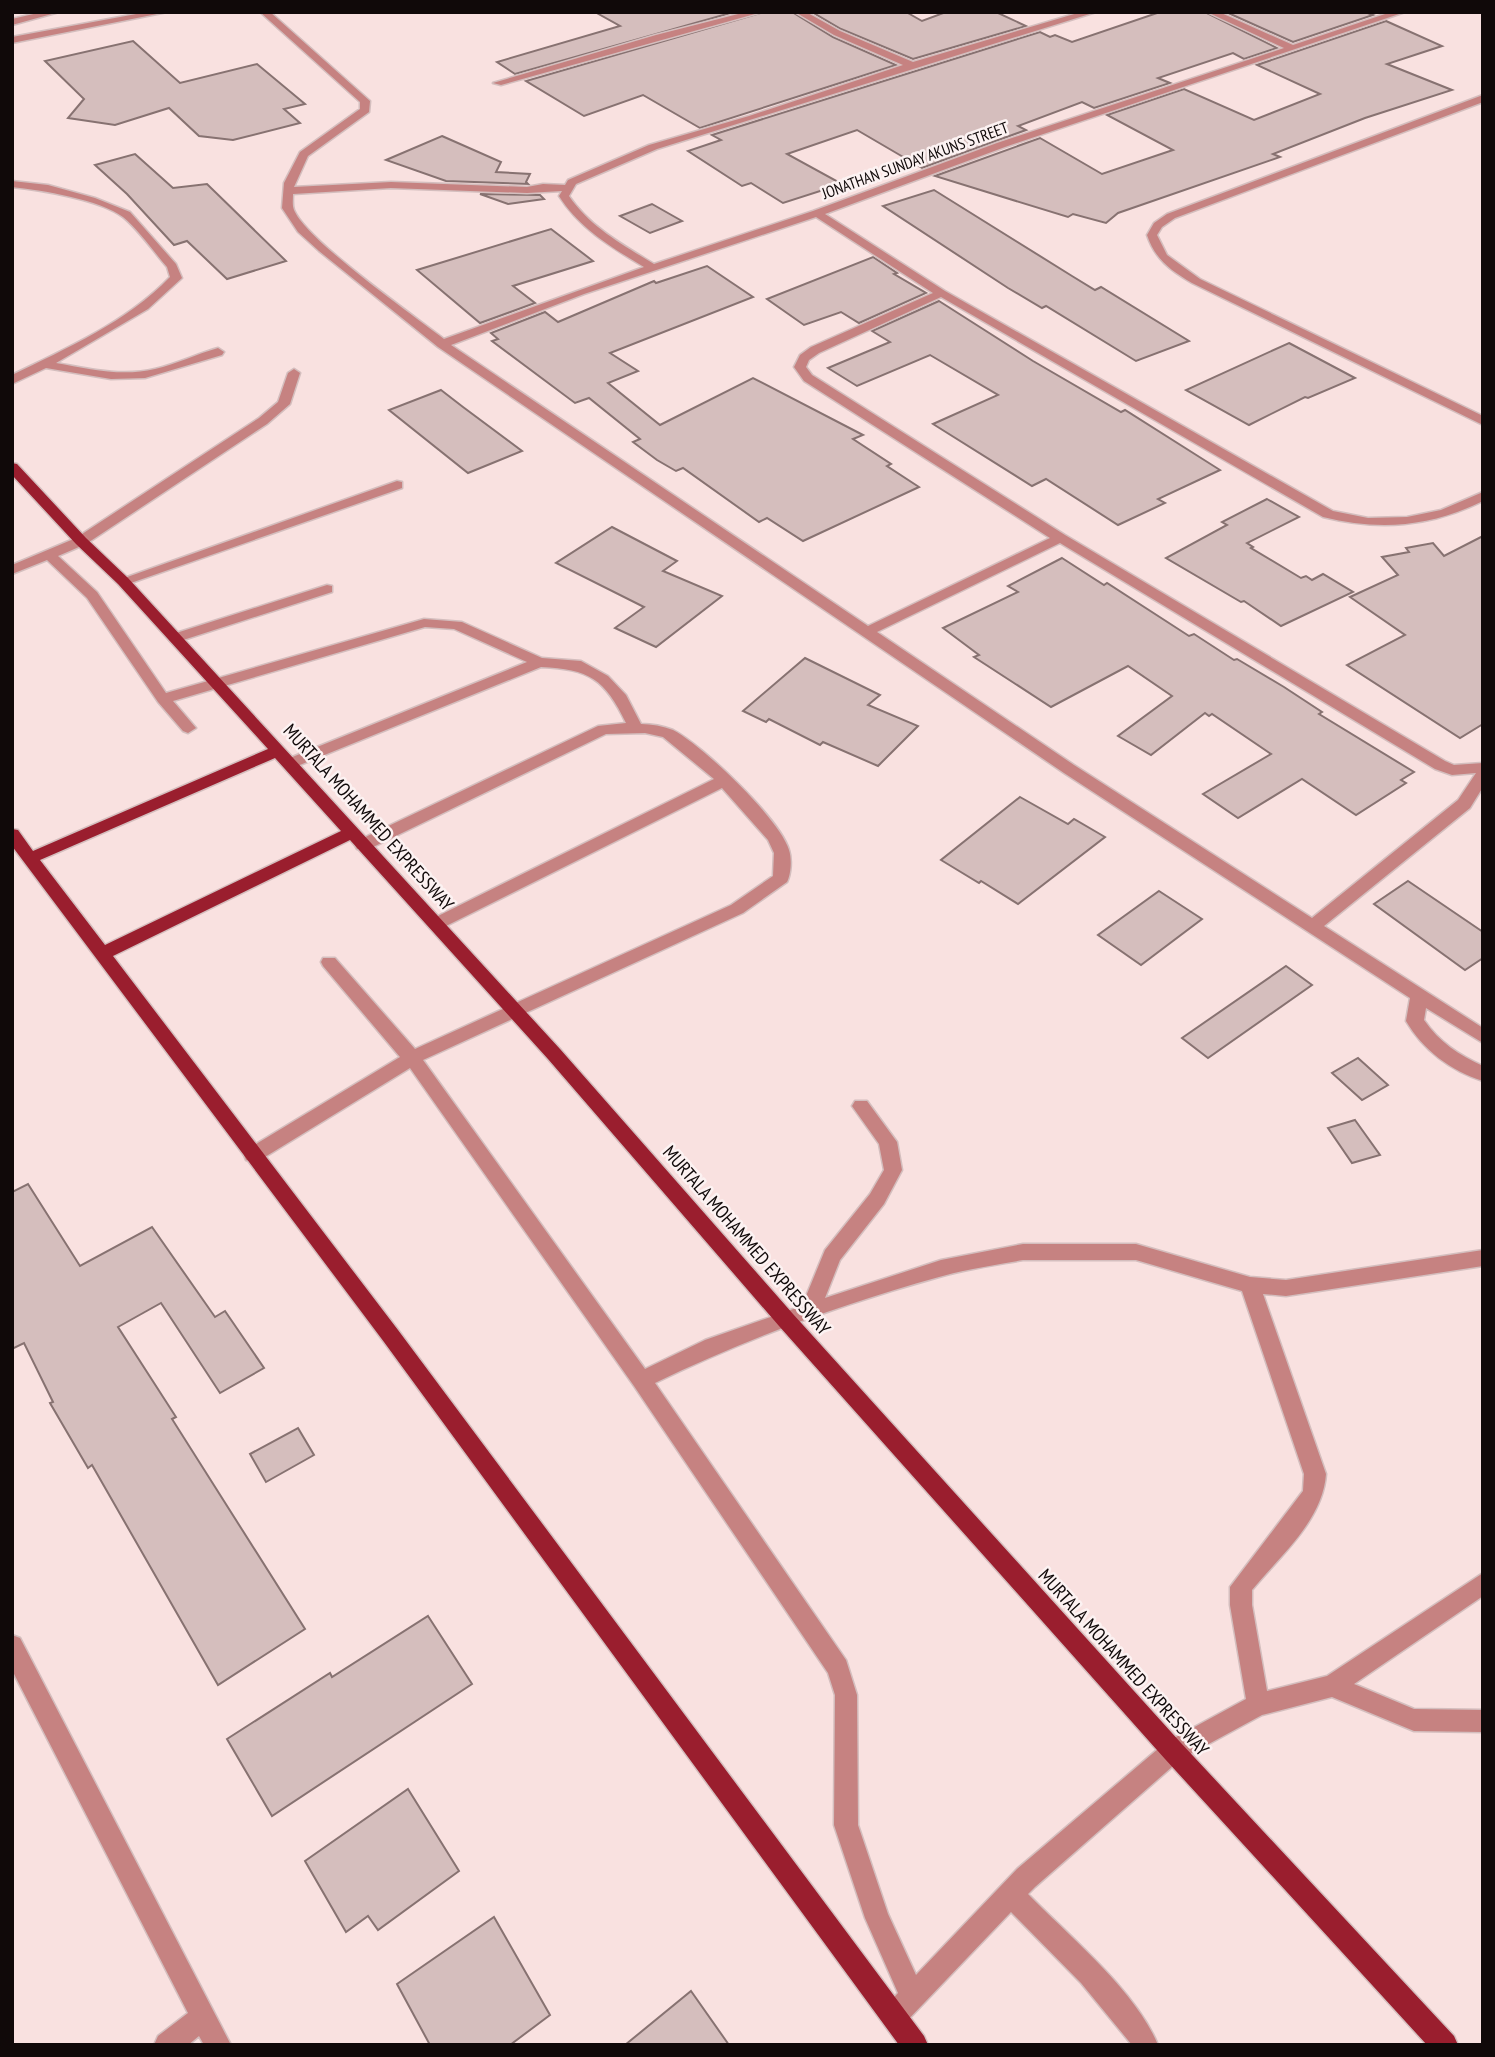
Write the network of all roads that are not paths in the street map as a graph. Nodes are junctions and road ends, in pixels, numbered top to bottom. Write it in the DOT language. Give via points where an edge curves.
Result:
graph roads {
  1 [pos="55,12"];
  2 [pos="163,12"];
  3 [pos="264,12"];
  4 [pos="758,12"];
  5 [pos="799,12"];
  6 [pos="1092,12"];
  7 [pos="1211,12"];
  8 [pos="1401,12"];
  9 [pos="12,22"];
  10 [pos="12,40"];
  11 [pos="1292,48"];
  12 [pos="914,66"];
  13 [pos="498,83"];
  14 [pos="1483,98"];
  15 [pos="12,184"];
  16 [pos="568,188"];
  17 [pos="288,191"];
  18 [pos="817,213"];
  19 [pos="652,267"];
  20 [pos="941,293"];
  21 [pos="442,344"];
  22 [pos="218,352"];
  23 [pos="43,364"];
  24 [pos="293,373"];
  25 [pos="12,380"];
  26 [pos="1483,421"];
  27 [pos="12,467"];
  28 [pos="397,485"];
  29 [pos="1483,496"];
  30 [pos="1060,538"];
  31 [pos="81,541"];
  32 [pos="49,555"];
  33 [pos="12,570"];
  34 [pos="123,581"];
  35 [pos="327,589"];
  36 [pos="867,632"];
  37 [pos="174,638"];
  38 [pos="539,662"];
  39 [pos="216,683"];
  40 [pos="163,699"];
  41 [pos="188,728"];
  42 [pos="636,729"];
  43 [pos="284,757"];
  44 [pos="1483,768"];
  45 [pos="1483,775"];
  46 [pos="723,781"];
  47 [pos="12,834"];
  48 [pos="357,838"];
  49 [pos="31,858"];
  50 [pos="436,924"];
  51 [pos="1313,926"];
  52 [pos="104,953"];
  53 [pos="329,962"];
  54 [pos="1419,997"];
  55 [pos="515,1011"];
  56 [pos="1483,1037"];
  57 [pos="412,1058"];
  58 [pos="1483,1074"];
  59 [pos="861,1106"];
  60 [pos="253,1154"];
  61 [pos="1483,1258"];
  62 [pos="1250,1285"];
  63 [pos="810,1311"];
  64 [pos="786,1320"];
  65 [pos="641,1380"];
  66 [pos="1483,1583"];
  67 [pos="12,1646"];
  68 [pos="1332,1686"];
  69 [pos="1258,1705"];
  70 [pos="1483,1721"];
  71 [pos="1174,1751"];
  72 [pos="1010,1895"];
  73 [pos="913,1996"];
  74 [pos="204,2016"];
  75 [pos="894,2016"];
  76 [pos="167,2045"];
  77 [pos="218,2045"];
  78 [pos="915,2045"];
  79 [pos="1145,2045"];
  80 [pos="1445,2045"];
  1 -- 9 [label="street"];
  2 -- 10 [label="street"];
  3 -- 17 [label="street" via="365,101 365,110 304,154"];
  4 -- 13 [label="street"];
  5 -- 12 [label="street"];
  6 -- 12 [label="street"];
  7 -- 11 [label="street"];
  8 -- 11 [label="street, JONATHAN SUNDAY AKUNS STREET"];
  11 -- 18 [label="street, JONATHAN SUNDAY AKUNS STREET" via="1001,145"];
  12 -- 16 [label="street" via="653,147 601,167"];
  14 -- 26 [label="street" via="1171,216 1157,225 1152,235 1168,264 1196,281"];
  15 -- 23 [label="street" via="44,187 126,214 172,266 176,278 166,291"];
  16 -- 17 [label="street" via="391,185"];
  16 -- 19 [label="street" via="564,196 578,216"];
  17 -- 21 [label="street" via="287,208 302,230"];
  18 -- 19 [label="street, JONATHAN SUNDAY AKUNS STREET"];
  18 -- 20 [label="street"];
  19 -- 21 [label="street, JONATHAN SUNDAY AKUNS STREET"];
  20 -- 29 [label="street" via="1328,514 1356,523 1425,519"];
  20 -- 30 [label="street" via="815,350 800,368 808,378"];
  21 -- 36 [label="street"];
  22 -- 23 [label="street" via="134,376"];
  23 -- 25 [label="street"];
  24 -- 31 [label="street" via="284,404 263,421"];
  27 -- 31 [label="main road, MURTALA MOHAMMED EXPRESSWAY"];
  28 -- 34 [label="street"];
  30 -- 36 [label="street"];
  30 -- 44 [label="street" via="1440,765 1452,770"];
  31 -- 32 [label="street"];
  31 -- 34 [label="main road, MURTALA MOHAMMED EXPRESSWAY"];
  32 -- 33 [label="street"];
  32 -- 40 [label="street" via="92,595"];
  34 -- 37 [label="main road, MURTALA MOHAMMED EXPRESSWAY"];
  35 -- 37 [label="street"];
  36 -- 51 [label="street"];
  37 -- 39 [label="main road, MURTALA MOHAMMED EXPRESSWAY"];
  38 -- 39 [label="street" via="457,625 424,623"];
  38 -- 42 [label="street" via="576,664 603,679 621,698"];
  38 -- 43 [label="street"];
  39 -- 40 [label="street"];
  39 -- 43 [label="main road, MURTALA MOHAMMED EXPRESSWAY"];
  40 -- 41 [label="street"];
  42 -- 46 [label="street" via="666,734"];
  42 -- 48 [label="street" via="603,729"];
  43 -- 48 [label="main road, MURTALA MOHAMMED EXPRESSWAY"];
  43 -- 49 [label="main road"];
  45 -- 51 [label="street" via="1464,804"];
  46 -- 50 [label="street"];
  46 -- 55 [label="street" via="768,827 781,850 781,878 737,909"];
  47 -- 49 [label="main road"];
  48 -- 50 [label="main road, MURTALA MOHAMMED EXPRESSWAY"];
  48 -- 52 [label="main road"];
  49 -- 52 [label="main road"];
  50 -- 55 [label="main road, MURTALA MOHAMMED EXPRESSWAY"];
  51 -- 54 [label="street"];
  52 -- 60 [label="main road"];
  53 -- 57 [label="street"];
  54 -- 56 [label="street"];
  54 -- 58 [label="street" via="1415,1021 1426,1039 1452,1060"];
  55 -- 57 [label="street"];
  55 -- 64 [label="main road, MURTALA MOHAMMED EXPRESSWAY"];
  57 -- 60 [label="street"];
  57 -- 65 [label="street"];
  59 -- 63 [label="street" via="888,1142 893,1170 877,1199 832,1256"];
  60 -- 75 [label="main road"];
  61 -- 62 [label="street" via="1286,1288"];
  62 -- 63 [label="street" via="1136,1252 1023,1252 941,1268"];
  62 -- 69 [label="street" via="1315,1474 1314,1492 1306,1508 1241,1587"];
  63 -- 64 [label="street"];
  64 -- 65 [label="street" via="712,1346"];
  64 -- 71 [label="main road, MURTALA MOHAMMED EXPRESSWAY"];
  65 -- 73 [label="street" via="838,1668 846,1695 846,1825 877,1918"];
  66 -- 68 [label="street"];
  67 -- 74 [label="street"];
  68 -- 69 [label="street"];
  68 -- 70 [label="street" via="1414,1720"];
  69 -- 71 [label="street"];
  71 -- 72 [label="street"];
  71 -- 80 [label="main road, MURTALA MOHAMMED EXPRESSWAY"];
  72 -- 73 [label="street"];
  72 -- 79 [label="street" via="1090,1974"];
  73 -- 75 [label="street"];
  74 -- 76 [label="street"];
  74 -- 77 [label="street"];
  75 -- 78 [label="main road"];
}
